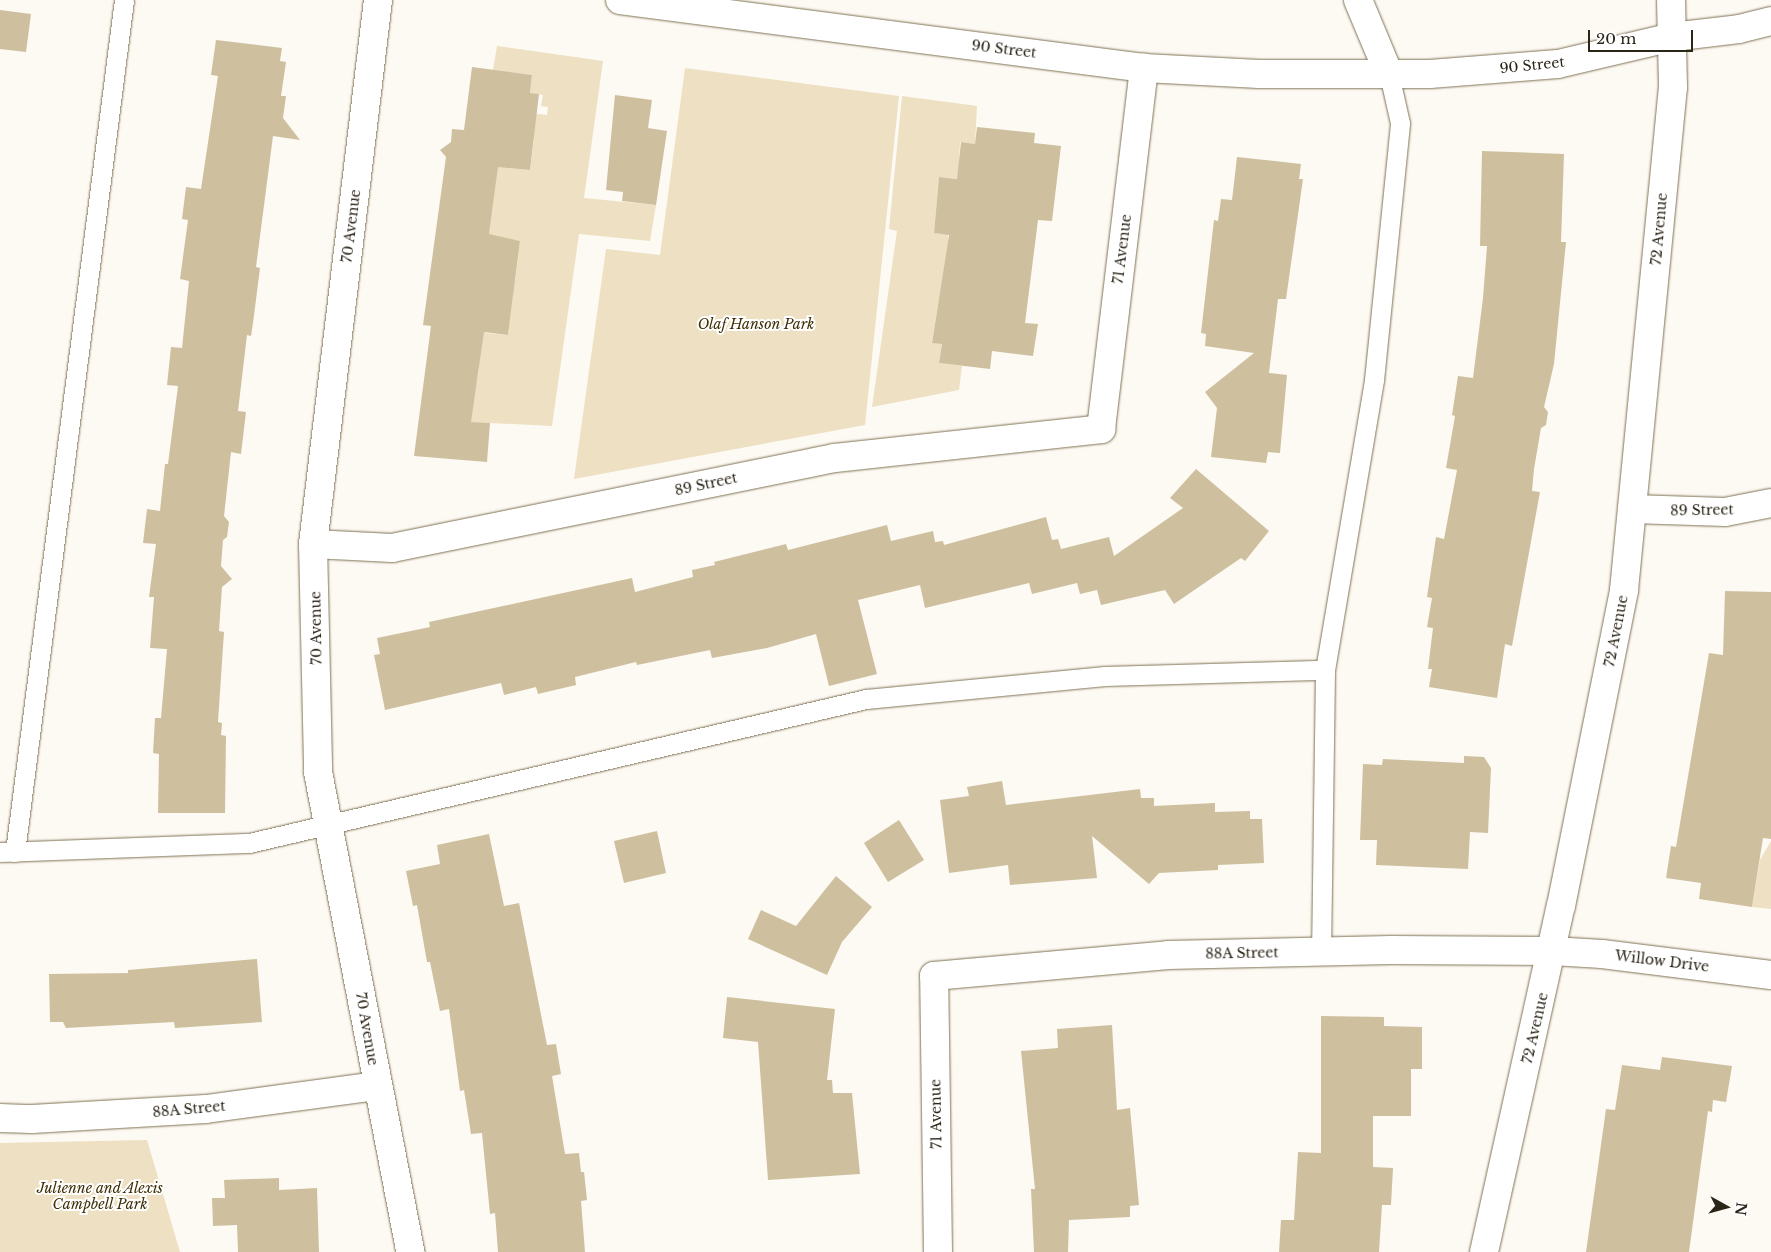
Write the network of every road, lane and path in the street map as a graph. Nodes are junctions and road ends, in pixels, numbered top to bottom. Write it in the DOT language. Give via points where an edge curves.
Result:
graph roads {
  1 [pos="124,0"];
  2 [pos="378,0"];
  3 [pos="620,0"];
  4 [pos="1358,0"];
  5 [pos="1671,0"];
  6 [pos="1771,21"];
  7 [pos="1672,37"];
  8 [pos="1144,68"];
  9 [pos="1389,74"];
  10 [pos="1101,429"];
  11 [pos="1771,503"];
  12 [pos="1632,509"];
  13 [pos="313,544"];
  14 [pos="1325,670"];
  15 [pos="328,823"];
  16 [pos="8,852"];
  17 [pos="1321,951"];
  18 [pos="1552,952"];
  19 [pos="1771,975"];
  20 [pos="934,976"];
  21 [pos="377,1086"];
  22 [pos="0,1118"];
  23 [pos="410,1252"];
  24 [pos="938,1252"];
  25 [pos="1484,1252"];
  1 -- 16 [label="lane"];
  2 -- 13 [label="street, 70 Avenue"];
  3 -- 8 [label="street, 90 Street"];
  4 -- 9 [label="street"];
  5 -- 7 [label="street, 72 Avenue"];
  6 -- 7 [label="street, 90 Street" via="1739,29"];
  7 -- 9 [label="street, 90 Street" via="1558,64"];
  7 -- 12 [label="street, 72 Avenue" via="1673,87"];
  8 -- 9 [label="street, 90 Street" via="1259,74"];
  8 -- 10 [label="street, 71 Avenue"];
  9 -- 14 [label="lane" via="1400,123 1374,380"];
  10 -- 13 [label="street, 89 Street" via="835,458 392,548"];
  11 -- 12 [label="street, 89 Street" via="1725,512"];
  12 -- 18 [label="street, 72 Avenue" via="1624,590"];
  13 -- 15 [label="street, 70 Avenue" via="318,772"];
  14 -- 15 [label="lane" via="1105,676 866,699"];
  14 -- 17 [label="lane"];
  15 -- 16 [label="lane" via="249,843"];
  15 -- 21 [label="street, 70 Avenue"];
  17 -- 18 [label="street, 88A Street"];
  17 -- 20 [label="street, 88A Street" via="1168,955"];
  18 -- 19 [label="street, Willow Drive" via="1602,954"];
  18 -- 25 [label="street, 72 Avenue"];
  20 -- 24 [label="street, 71 Avenue"];
  21 -- 22 [label="street, 88A Street" via="206,1109"];
  21 -- 23 [label="street, 70 Avenue"];
}
